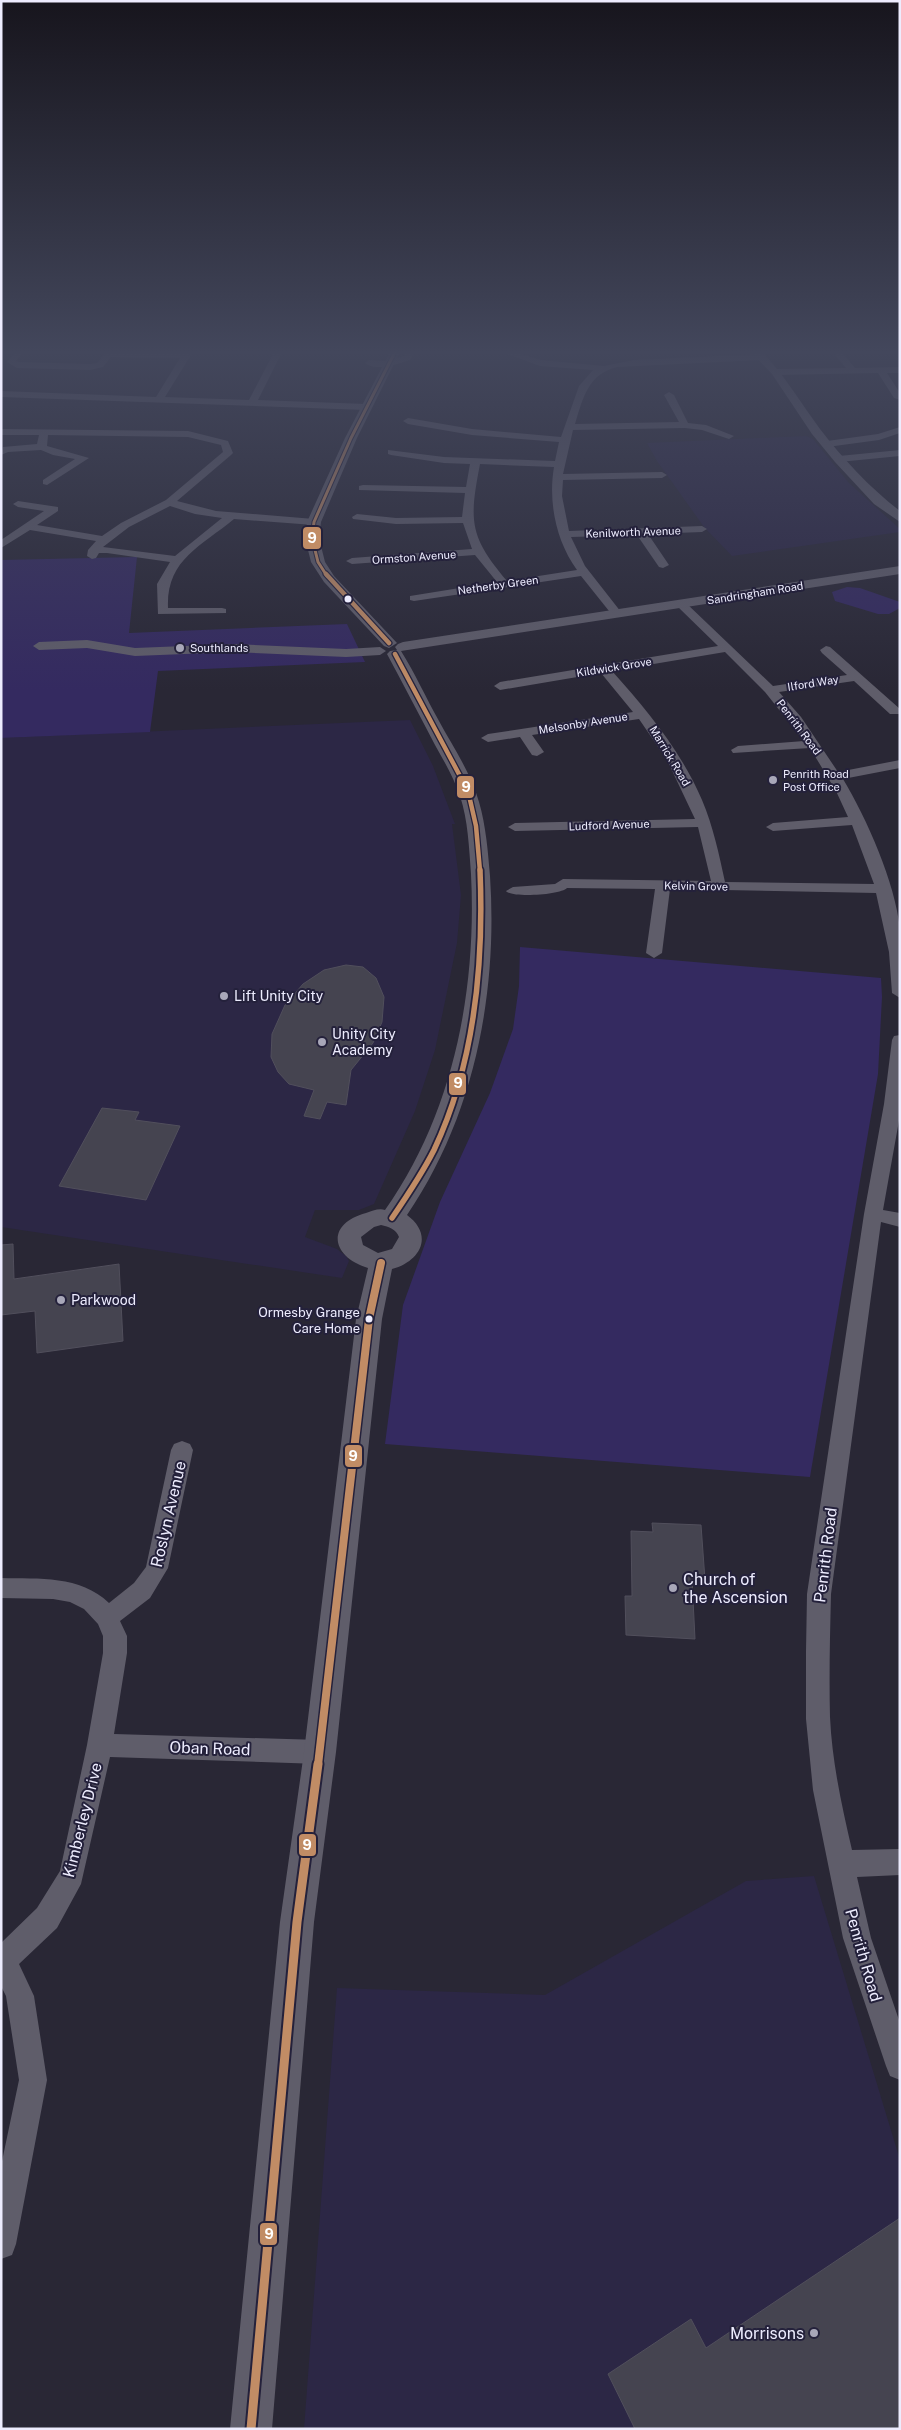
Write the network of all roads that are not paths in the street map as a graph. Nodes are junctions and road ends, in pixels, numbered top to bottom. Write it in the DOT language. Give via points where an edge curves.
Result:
graph roads {
  1 [pos="75,463"];
  2 [pos="216,463"];
  3 [pos="340,463"];
  4 [pos="476,463"];
  5 [pos="543,463"];
  6 [pos="844,463"];
  7 [pos="560,464"];
  8 [pos="559,476"];
  9 [pos="662,476"];
  10 [pos="47,482"];
  11 [pos="363,488"];
  12 [pos="470,490"];
  13 [pos="170,502"];
  14 [pos="18,504"];
  15 [pos="896,512"];
  16 [pos="232,515"];
  17 [pos="357,517"];
  18 [pos="467,520"];
  19 [pos="314,522"];
  20 [pos="30,526"];
  21 [pos="702,529"];
  22 [pos="641,532"];
  23 [pos="564,534"];
  24 [pos="102,539"];
  25 [pos="1,545"];
  26 [pos="477,552"];
  27 [pos="178,560"];
  28 [pos="352,561"];
  29 [pos="663,565"];
  30 [pos="900,570"];
  31 [pos="582,573"];
  32 [pos="505,585"];
  33 [pos="414,598"];
  34 [pos="682,605"];
  35 [pos="222,610"];
  36 [pos="617,614"];
  37 [pos="39,646"];
  38 [pos="727,648"];
  39 [pos="392,649"];
  40 [pos="826,650"];
  41 [pos="604,669"];
  42 [pos="856,677"];
  43 [pos="500,686"];
  44 [pos="770,690"];
  45 [pos="896,711"];
  46 [pos="644,714"];
  47 [pos="523,732"];
  48 [pos="488,738"];
  49 [pos="814,744"];
  50 [pos="738,750"];
  51 [pos="537,752"];
  52 [pos="900,764"];
  53 [pos="833,777"];
  54 [pos="858,820"];
  55 [pos="703,822"];
  56 [pos="773,827"];
  57 [pos="515,828"];
  58 [pos="663,885"];
  59 [pos="719,886"];
  60 [pos="882,889"];
  61 [pos="513,890"];
  62 [pos="654,954"];
  63 [pos="900,993"];
  64 [pos="900,1040"];
  65 [pos="896,1105"];
  66 [pos="873,1214"];
  67 [pos="392,1218"];
  68 [pos="900,1220"];
  69 [pos="381,1263"];
  70 [pos="182,1450"];
  71 [pos="1,1588"];
  72 [pos="107,1617"];
  73 [pos="100,1745"];
  74 [pos="320,1752"];
  75 [pos="900,1862"];
  76 [pos="841,1864"];
  77 [pos="1,1961"];
  78 [pos="900,2066"];
  79 [pos="1,2244"];
  80 [pos="251,2429"];
  1 -- 10 [label="street"];
  2 -- 13 [label="street"];
  3 -- 19 [label="street"];
  4 -- 12 [label="street"];
  5 -- 7 [label="street"];
  6 -- 15 [label="street"];
  7 -- 8 [label="street"];
  8 -- 9 [label="street"];
  8 -- 23 [label="street" via="559,518"];
  11 -- 12 [label="street"];
  12 -- 18 [label="street"];
  13 -- 16 [label="street" via="179,507"];
  13 -- 24 [label="street"];
  14 -- 20 [label="street" via="54,509"];
  16 -- 19 [label="street"];
  16 -- 27 [label="street"];
  17 -- 18 [label="street" via="396,521"];
  18 -- 26 [label="street"];
  19 -- 39 [label="street" via="312,538 318,562 329,579 371,621"];
  20 -- 24 [label="street"];
  20 -- 25 [label="street"];
  21 -- 22 [label="street, Kenilworth Avenue"];
  22 -- 23 [label="street, Kenilworth Avenue"];
  22 -- 29 [label="street"];
  23 -- 31 [label="street"];
  24 -- 27 [label="street" via="93,553 107,550"];
  26 -- 28 [label="street, Ormston Avenue"];
  26 -- 32 [label="street"];
  27 -- 35 [label="street" via="167,572 162,585 162,612"];
  30 -- 34 [label="street, Sandringham Road"];
  31 -- 32 [label="street, Netherby Green"];
  31 -- 36 [label="street"];
  32 -- 33 [label="street, Netherby Green"];
  34 -- 36 [label="street, Sandringham Road"];
  34 -- 38 [label="street, Penrith Road"];
  36 -- 39 [label="street, Sandringham Road"];
  37 -- 39 [label="street" via="87,644 135,652 234,648 346,653"];
  38 -- 41 [label="street, Kildwick Grove"];
  38 -- 44 [label="street, Penrith Road"];
  39 -- 67 [label="street" via="466,788 476,822 483,883 478,980 468,1043 438,1142 420,1180"];
  40 -- 42 [label="street"];
  41 -- 43 [label="street, Kildwick Grove"];
  41 -- 46 [label="street, Marrick Road"];
  42 -- 44 [label="street, Ilford Way"];
  42 -- 45 [label="street"];
  44 -- 49 [label="street, Penrith Road"];
  46 -- 47 [label="street, Melsonby Avenue"];
  46 -- 55 [label="street, Marrick Road" via="678,766"];
  47 -- 48 [label="street, Melsonby Avenue" via="506,738"];
  47 -- 51 [label="street"];
  49 -- 50 [label="street"];
  49 -- 53 [label="street, Penrith Road"];
  52 -- 53 [label="street"];
  53 -- 54 [label="street, Penrith Road"];
  54 -- 56 [label="street"];
  54 -- 60 [label="street, Penrith Road"];
  55 -- 57 [label="street, Ludford Avenue"];
  55 -- 59 [label="street, Marrick Road"];
  58 -- 59 [label="street, Kelvin Grove"];
  58 -- 61 [label="street, Kelvin Grove" via="563,883 559,888"];
  58 -- 62 [label="street"];
  59 -- 60 [label="street, Kelvin Grove"];
  60 -- 63 [label="street, Penrith Road" via="898,953"];
  64 -- 65 [label="street, Penrith Road"];
  65 -- 66 [label="street, Penrith Road"];
  66 -- 68 [label="street"];
  66 -- 76 [label="street, Penrith Road" via="819,1594 818,1719 826,1790"];
  67 -- 69 [label="street" via="410,1230 412,1240 404,1254"];
  67 -- 69 [label="street" via="373,1218 349,1233 348,1241 354,1251 368,1260"];
  69 -- 74 [label="street" via="369,1319"];
  70 -- 72 [label="street, Roslyn Avenue" via="157,1568 150,1584"];
  71 -- 72 [label="street" via="54,1589 74,1593 92,1602"];
  72 -- 73 [label="street, Kimberley Drive" via="115,1636 115,1653"];
  73 -- 74 [label="street, Oban Road"];
  73 -- 77 [label="street, Kimberley Drive" via="72,1875 46,1918"];
  74 -- 80 [label="street" via="297,1922"];
  75 -- 76 [label="street"];
  76 -- 78 [label="street, Penrith Road" via="857,1938"];
  77 -- 79 [label="street" via="20,1996 33,2080"];
}
